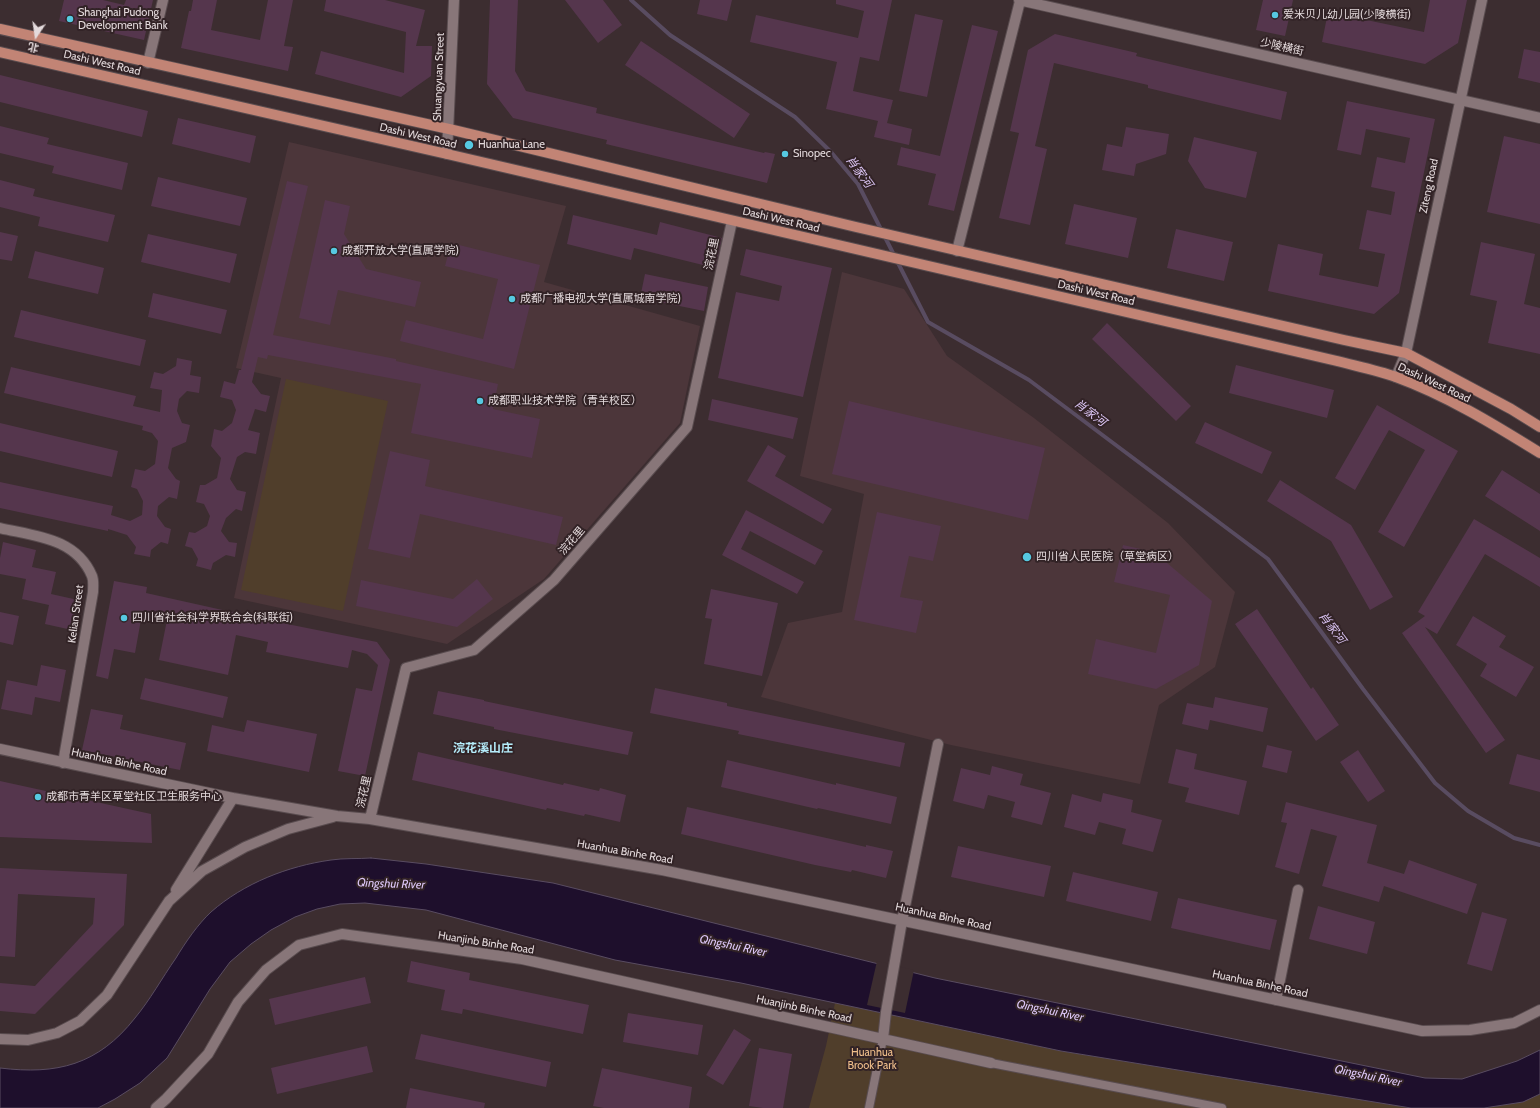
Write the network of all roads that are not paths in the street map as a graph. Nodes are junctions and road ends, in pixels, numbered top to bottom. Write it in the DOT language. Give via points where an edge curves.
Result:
graph roads {
  1 [pos="163,0"];
  2 [pos="454,0"];
  3 [pos="1020,0"];
  4 [pos="1482,0"];
  5 [pos="0,29"];
  6 [pos="0,52"];
  7 [pos="148,63"];
  8 [pos="1460,100"];
  9 [pos="1540,118"];
  10 [pos="449,129"];
  11 [pos="447,154"];
  12 [pos="732,221"];
  13 [pos="957,251"];
  14 [pos="1406,352"];
  15 [pos="1396,377"];
  16 [pos="1540,427"];
  17 [pos="1540,454"];
  18 [pos="0,528"];
  19 [pos="938,744"];
  20 [pos="0,749"];
  21 [pos="63,763"];
  22 [pos="233,798"];
  23 [pos="337,816"];
  24 [pos="370,819"];
  25 [pos="1298,890"];
  26 [pos="169,901"];
  27 [pos="902,921"];
  28 [pos="1276,1000"];
  29 [pos="1540,1010"];
  30 [pos="0,1039"];
  31 [pos="883,1039"];
  32 [pos="991,1062"];
  33 [pos="156,1108"];
  34 [pos="869,1108"];
  35 [pos="1222,1108"];
  1 -- 7 [label="street"];
  2 -- 10 [label="street, Shuangyuan Street"];
  3 -- 8 [label="street, 少陵横街"];
  3 -- 13 [label="street"];
  4 -- 8 [label="street, Ziteng Road"];
  5 -- 7 [label="main road, Dashi West Road"];
  6 -- 11 [label="main road, Dashi West Road"];
  7 -- 10 [label="main road, Dashi West Road"];
  8 -- 9 [label="street, 少陵横街"];
  8 -- 14 [label="street, Ziteng Road"];
  10 -- 11 [label="street, Shuangyuan Street"];
  10 -- 13 [label="main road, Dashi West Road"];
  11 -- 12 [label="main road, Dashi West Road"];
  12 -- 15 [label="main road, Dashi West Road" via="1337,361"];
  12 -- 24 [label="street, 浣花里" via="687,426 554,580 474,650 406,668"];
  13 -- 14 [label="main road, Dashi West Road"];
  14 -- 15 [label="street, Ziteng Road"];
  14 -- 16 [label="main road, Dashi West Road" via="1512,409"];
  15 -- 17 [label="main road, Dashi West Road" via="1446,399 1502,429"];
  18 -- 21 [label="street, Kelian Street" via="59,542 75,552 92,578 93,592"];
  19 -- 27 [label="street"];
  20 -- 21 [label="street, Huanhua Binhe Road"];
  21 -- 22 [label="street, Huanhua Binhe Road"];
  22 -- 23 [label="street, Huanhua Binhe Road"];
  22 -- 26 [label="street, Huanhua Binhe Road"];
  23 -- 24 [label="street, Huanhua Binhe Road"];
  23 -- 26 [label="street, Huanhua Binhe Road" via="288,829 245,848 202,871"];
  24 -- 27 [label="street, Huanhua Binhe Road" via="662,870"];
  25 -- 28 [label="street"];
  26 -- 30 [label="street, Huanhua Binhe Road" via="107,995 80,1021 57,1033 28,1040"];
  27 -- 28 [label="street, Huanhua Binhe Road"];
  27 -- 31 [label="street"];
  28 -- 29 [label="street, Huanhua Binhe Road" via="1422,1031 1470,1030 1514,1023"];
  31 -- 32 [label="street, Huanjinb Binhe Road"];
  31 -- 33 [label="street, Huanjinb Binhe Road" via="522,959 342,934 299,945 266,970 238,1002 208,1054"];
  31 -- 34 [label="lane"];
  32 -- 35 [label="lane"];
}
